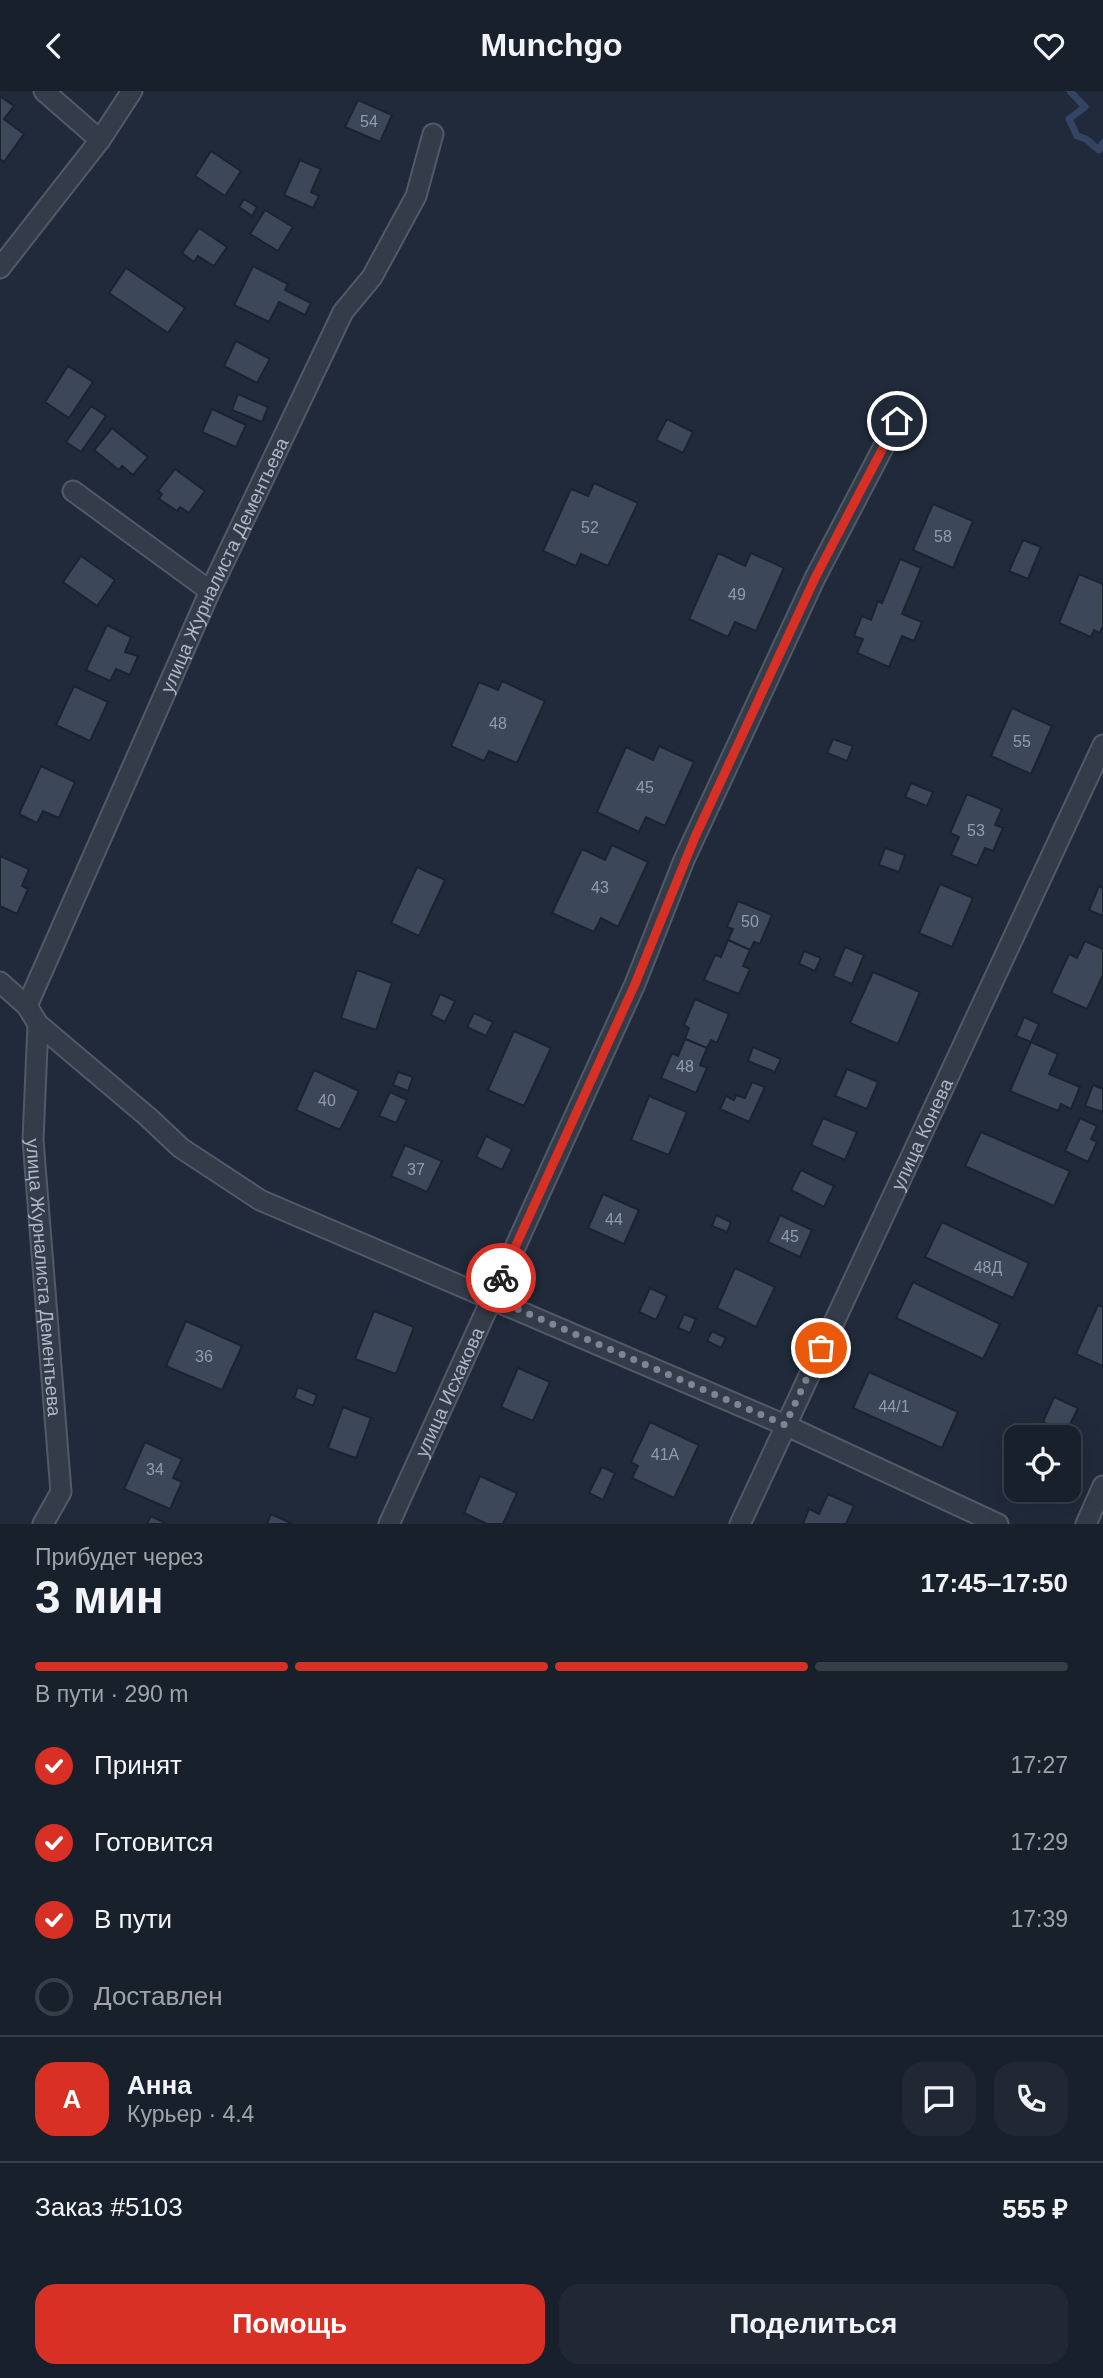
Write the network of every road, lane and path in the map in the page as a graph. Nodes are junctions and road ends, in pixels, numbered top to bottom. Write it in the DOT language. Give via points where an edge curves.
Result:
graph roads {
  1 [pos="44,91"];
  2 [pos="132,91"];
  3 [pos="433,134"];
  4 [pos="100,139"];
  5 [pos="0,268"];
  6 [pos="897,421"];
  7 [pos="73,491"];
  8 [pos="210,591"];
  9 [pos="1103,745"];
  10 [pos="0,982"];
  11 [pos="27,1006"];
  12 [pos="38,1024"];
  13 [pos="492,1298"];
  14 [pos="785,1425"];
  15 [pos="1103,1486"];
  16 [pos="43,1524"];
  17 [pos="389,1524"];
  18 [pos="740,1524"];
  19 [pos="998,1524"];
  20 [pos="1086,1524"];
  1 -- 4 [label="street"];
  2 -- 4 [label="street"];
  3 -- 8 [label="street, улица Журналиста Дементьева" via="416,195 372,277 343,311"];
  4 -- 5 [label="street"];
  6 -- 13 [label="street, улица Исхакова" via="815,578 695,836 635,984"];
  7 -- 8 [label="street"];
  8 -- 11 [label="street, улица Журналиста Дементьева"];
  9 -- 14 [label="street, улица Конева"];
  10 -- 11 [label="street"];
  11 -- 12 [label="street"];
  12 -- 13 [label="street" via="181,1148 260,1200"];
  12 -- 16 [label="street, улица Журналиста Дементьева" via="33,1140 61,1492"];
  13 -- 14 [label="street"];
  13 -- 17 [label="street, улица Исхакова"];
  14 -- 18 [label="street, улица Конева"];
  14 -- 19 [label="street"];
  15 -- 20 [label="street"];
}
